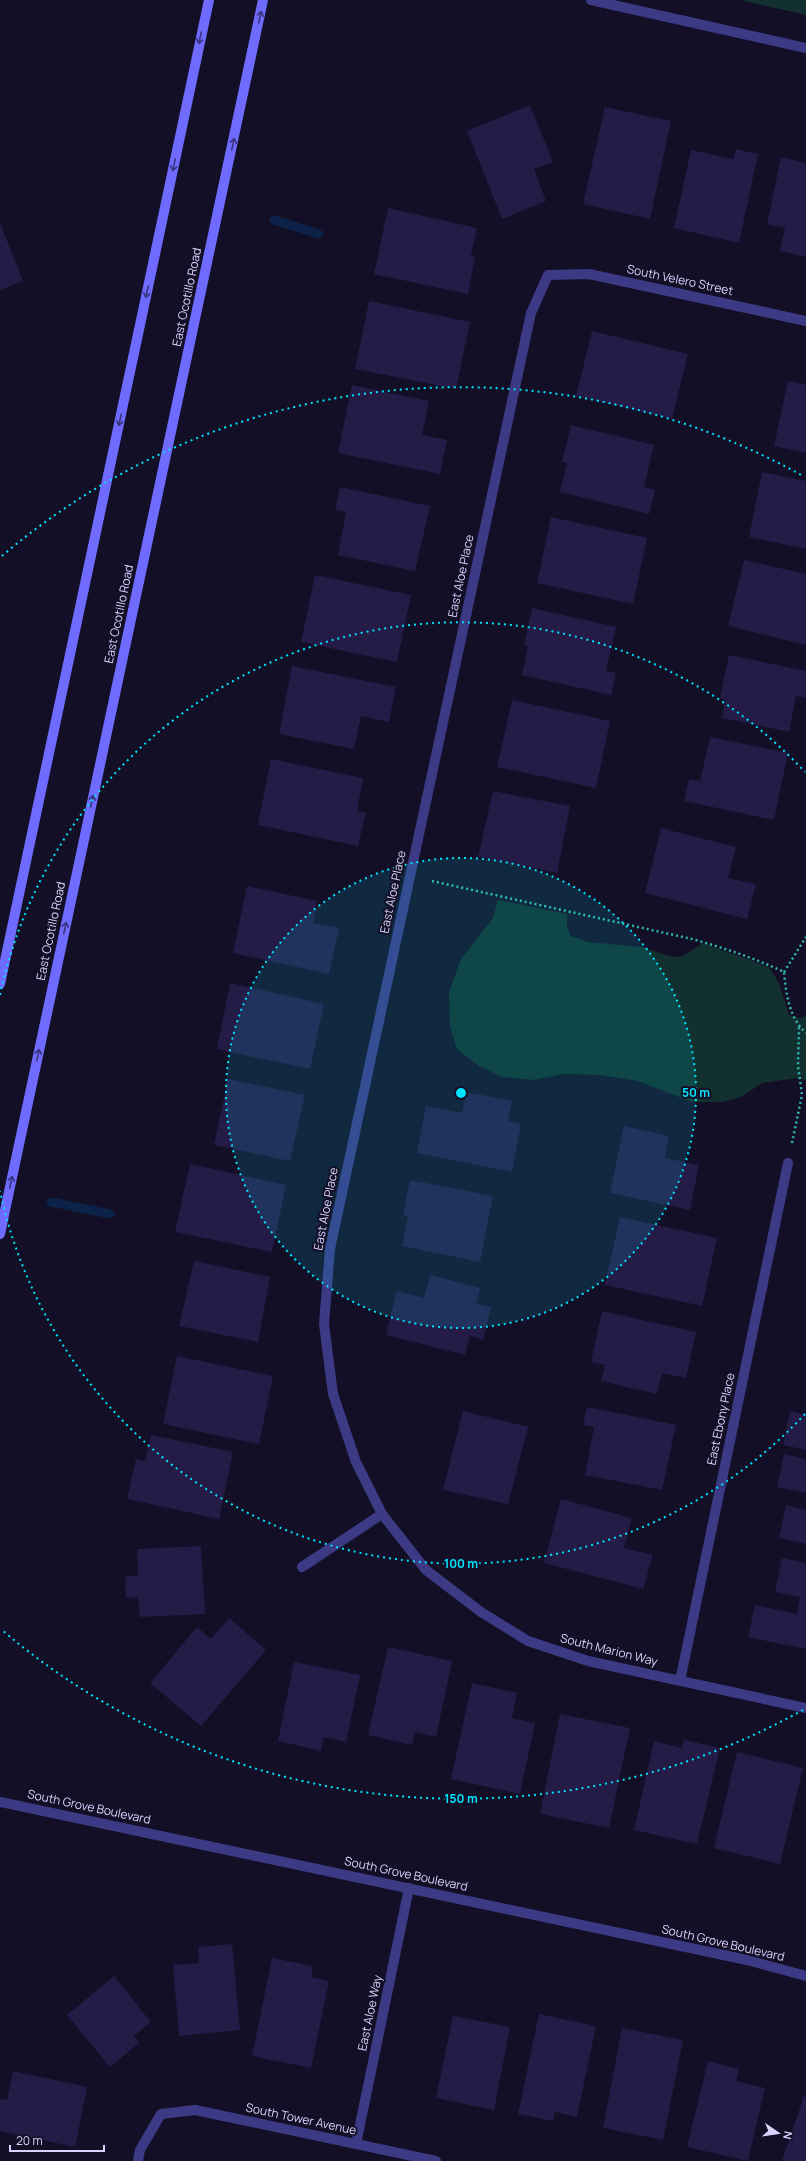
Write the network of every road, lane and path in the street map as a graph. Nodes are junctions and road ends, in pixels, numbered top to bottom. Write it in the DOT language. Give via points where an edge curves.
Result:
graph roads {
  1 [pos="209,0"];
  2 [pos="263,0"];
  3 [pos="592,0"];
  4 [pos="806,48"];
  5 [pos="548,275"];
  6 [pos="806,321"];
  7 [pos="410,877"];
  8 [pos="806,937"];
  9 [pos="784,972"];
  10 [pos="0,984"];
  11 [pos="799,1027"];
  12 [pos="806,1033"];
  13 [pos="788,1163"];
  14 [pos="0,1234"];
  15 [pos="382,1514"];
  16 [pos="302,1567"];
  17 [pos="680,1681"];
  18 [pos="806,1708"];
  19 [pos="0,1802"];
  20 [pos="409,1888"];
  21 [pos="806,1976"];
  22 [pos="356,2144"];
  23 [pos="138,2161"];
  24 [pos="436,2161"];
  1 -- 10 [label="main road, one-way"];
  14 -- 2 [label="main road, East Ocotillo Road, one-way"];
  3 -- 4 [label="street"];
  5 -- 6 [label="street, South Velero Street" via="589,274"];
  5 -- 7 [label="street, East Aloe Place" via="531,313"];
  7 -- 9 [label="path" via="692,939 727,948"];
  7 -- 15 [label="street, East Aloe Place" via="330,1249 324,1324 333,1394 356,1462"];
  8 -- 9 [label="path"];
  9 -- 11 [label="path" via="789,1006"];
  11 -- 12 [label="path"];
  11 -- 13 [label="path" via="798,1066 802,1096"];
  13 -- 17 [label="street, East Ebony Place"];
  15 -- 16 [label="street"];
  15 -- 17 [label="street, South Marion Way" via="426,1570 481,1612 528,1641 588,1661"];
  17 -- 18 [label="street, South Marion Way"];
  19 -- 20 [label="street, South Grove Boulevard"];
  20 -- 21 [label="street, South Grove Boulevard" via="747,1960"];
  20 -- 22 [label="street, East Aloe Way"];
  22 -- 23 [label="street, South Tower Avenue" via="194,2110 160,2114 140,2150"];
  22 -- 24 [label="street, South Tower Avenue"];
}
